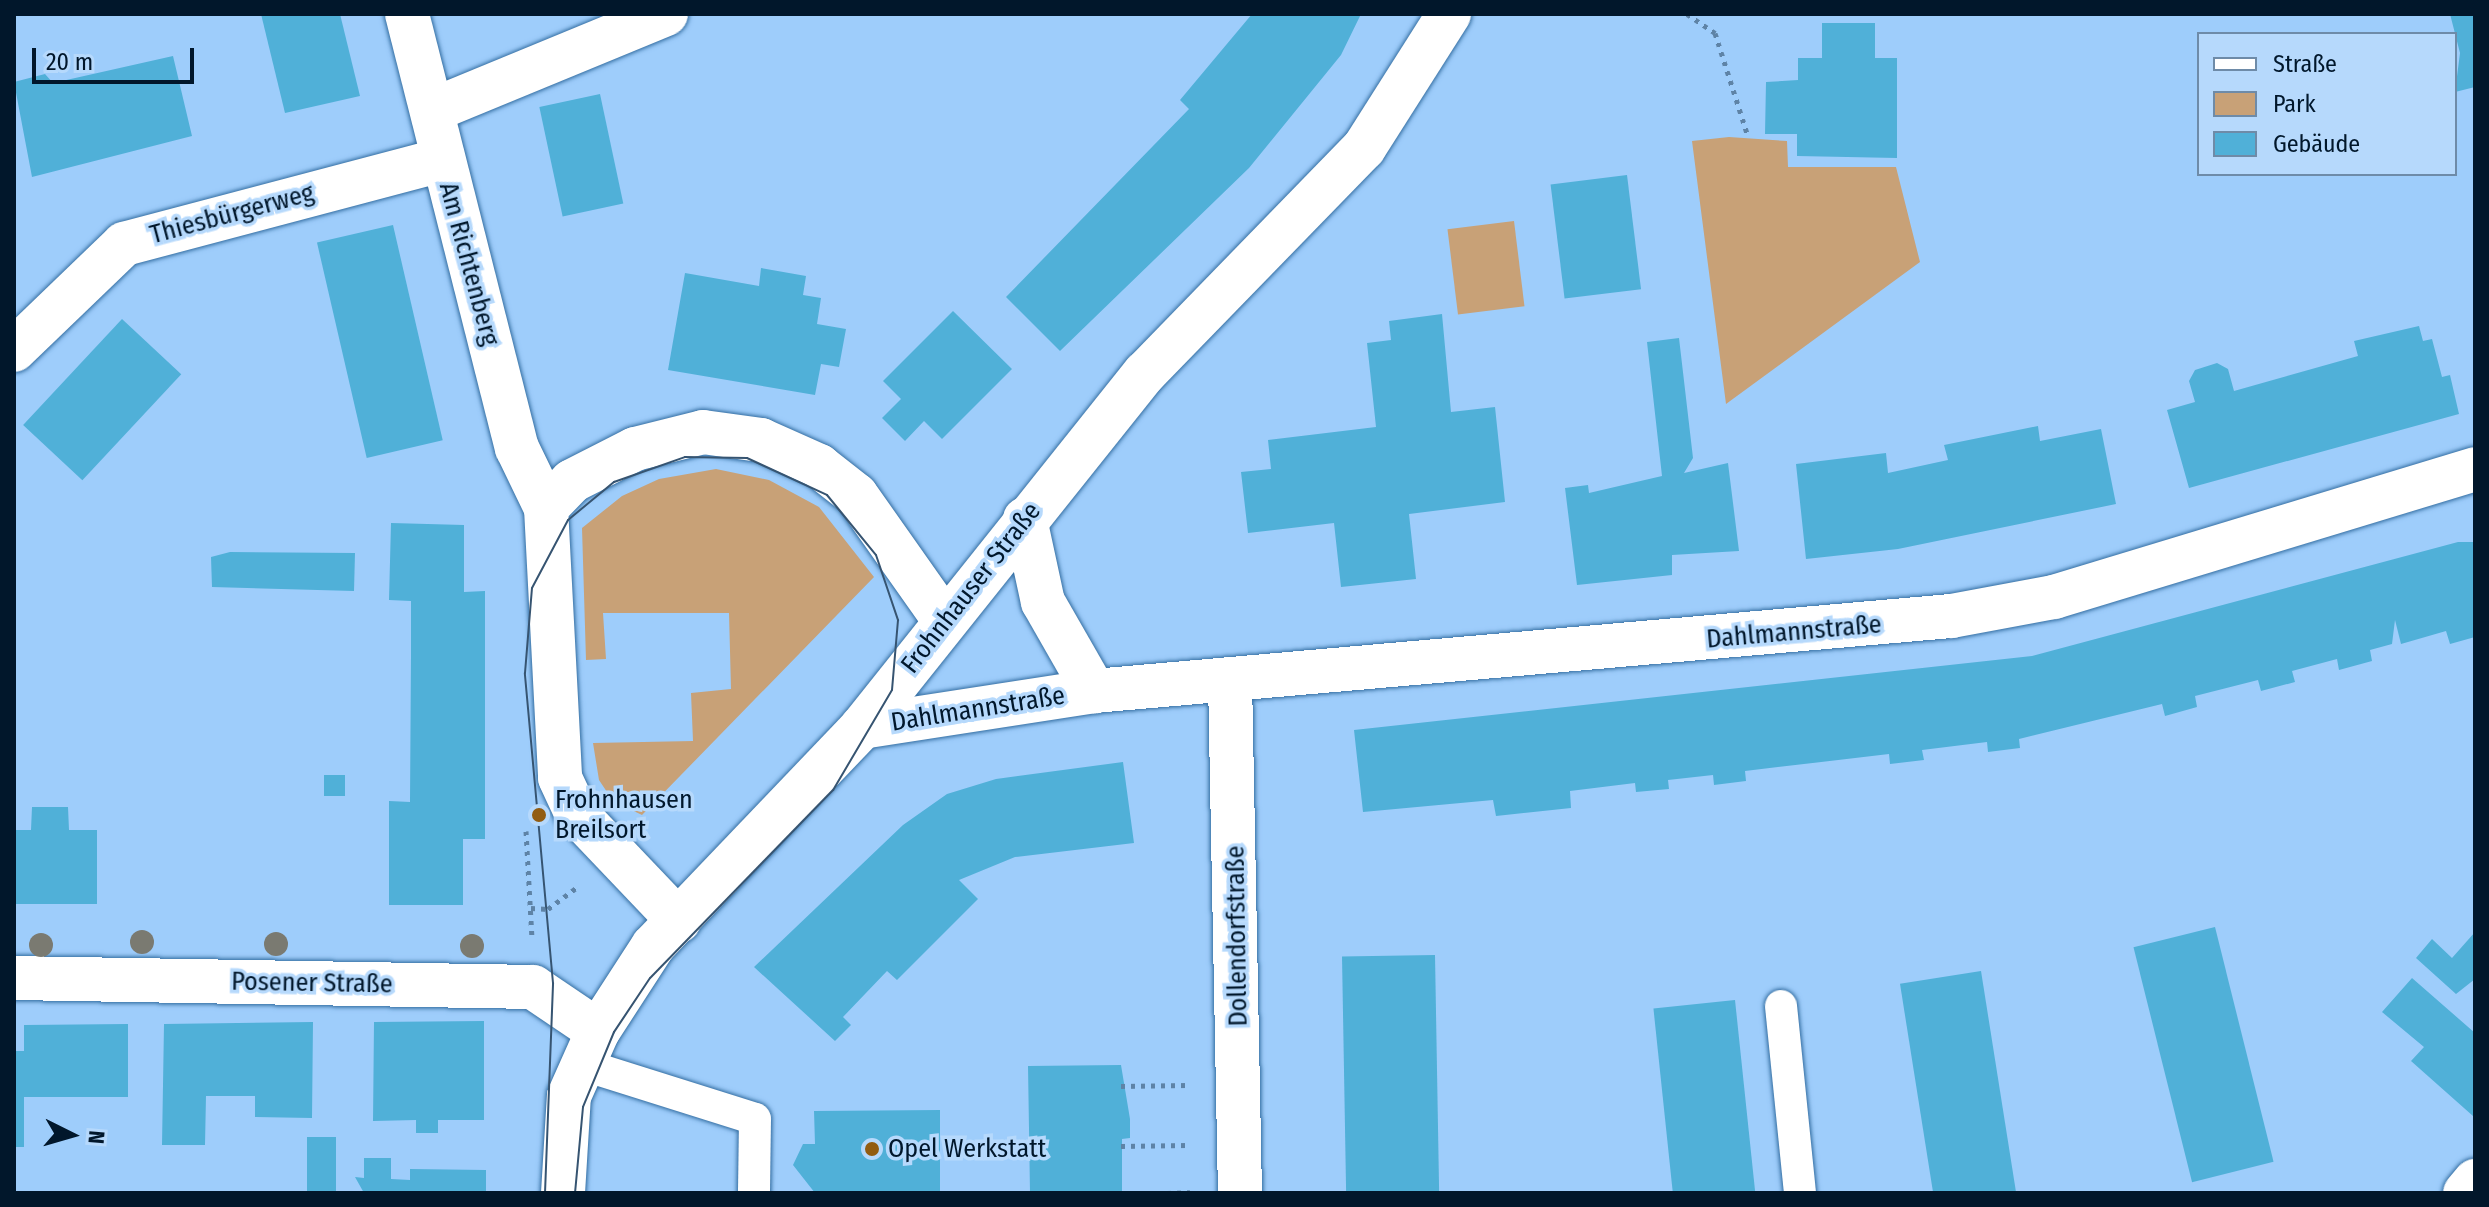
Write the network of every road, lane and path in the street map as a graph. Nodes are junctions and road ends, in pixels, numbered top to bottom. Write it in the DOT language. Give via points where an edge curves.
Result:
graph roads {
  1 [pos="407,14"];
  2 [pos="666,14"];
  3 [pos="1449,14"];
  4 [pos="1687,14"];
  5 [pos="433,110"];
  6 [pos="1747,133"];
  7 [pos="442,160"];
  8 [pos="14,350"];
  9 [pos="2475,469"];
  10 [pos="546,508"];
  11 [pos="1025,519"];
  12 [pos="945,621"];
  13 [pos="1230,679"];
  14 [pos="1094,691"];
  15 [pos="862,727"];
  16 [pos="679,921"];
  17 [pos="14,978"];
  18 [pos="1781,1006"];
  19 [pos="589,1048"];
  20 [pos="1238,1084"];
  21 [pos="1121,1086"];
  22 [pos="1240,1144"];
  23 [pos="1121,1146"];
  24 [pos="2475,1181"];
  25 [pos="563,1193"];
  26 [pos="754,1193"];
  27 [pos="1240,1193"];
  28 [pos="1800,1193"];
  29 [pos="2465,1193"];
  1 -- 5 [label="street, Am Richtenberg"];
  2 -- 5 [label="street"];
  3 -- 11 [label="street, Frohnhauser Straße" via="1364,148 1145,373"];
  4 -- 6 [label="path" via="1715,33"];
  5 -- 7 [label="street, Am Richtenberg"];
  7 -- 8 [label="street, Thiesbürgerweg" via="124,244"];
  7 -- 10 [label="street, Am Richtenberg" via="517,448"];
  9 -- 13 [label="street, Dahlmannstraße" via="2054,597 1951,616"];
  10 -- 12 [label="street" via="572,481 635,449 703,432 761,440 819,466 856,495"];
  10 -- 16 [label="street, Am Richtenberg" via="560,778 576,813"];
  11 -- 12 [label="street, Frohnhauser Straße"];
  11 -- 14 [label="street, Dahlmannstraße" via="1043,602"];
  12 -- 15 [label="street, Frohnhauser Straße"];
  13 -- 14 [label="street, Dahlmannstraße"];
  13 -- 20 [label="street, Dollendorfstraße"];
  14 -- 15 [label="street, Dahlmannstraße"];
  15 -- 16 [label="street, Frohnhauser Straße"];
  16 -- 19 [label="street, Frohnhauser Straße" via="636,969"];
  17 -- 19 [label="street, Posener Straße" via="533,987"];
  18 -- 28 [label="lane"];
  19 -- 25 [label="street, Frohnhauser Straße" via="564,1132"];
  19 -- 26 [label="lane" via="755,1119"];
  20 -- 21 [label="path"];
  20 -- 22 [label="street, Dollendorfstraße"];
  22 -- 23 [label="path"];
  22 -- 27 [label="street, Dollendorfstraße"];
  24 -- 29 [label="street"];
}
